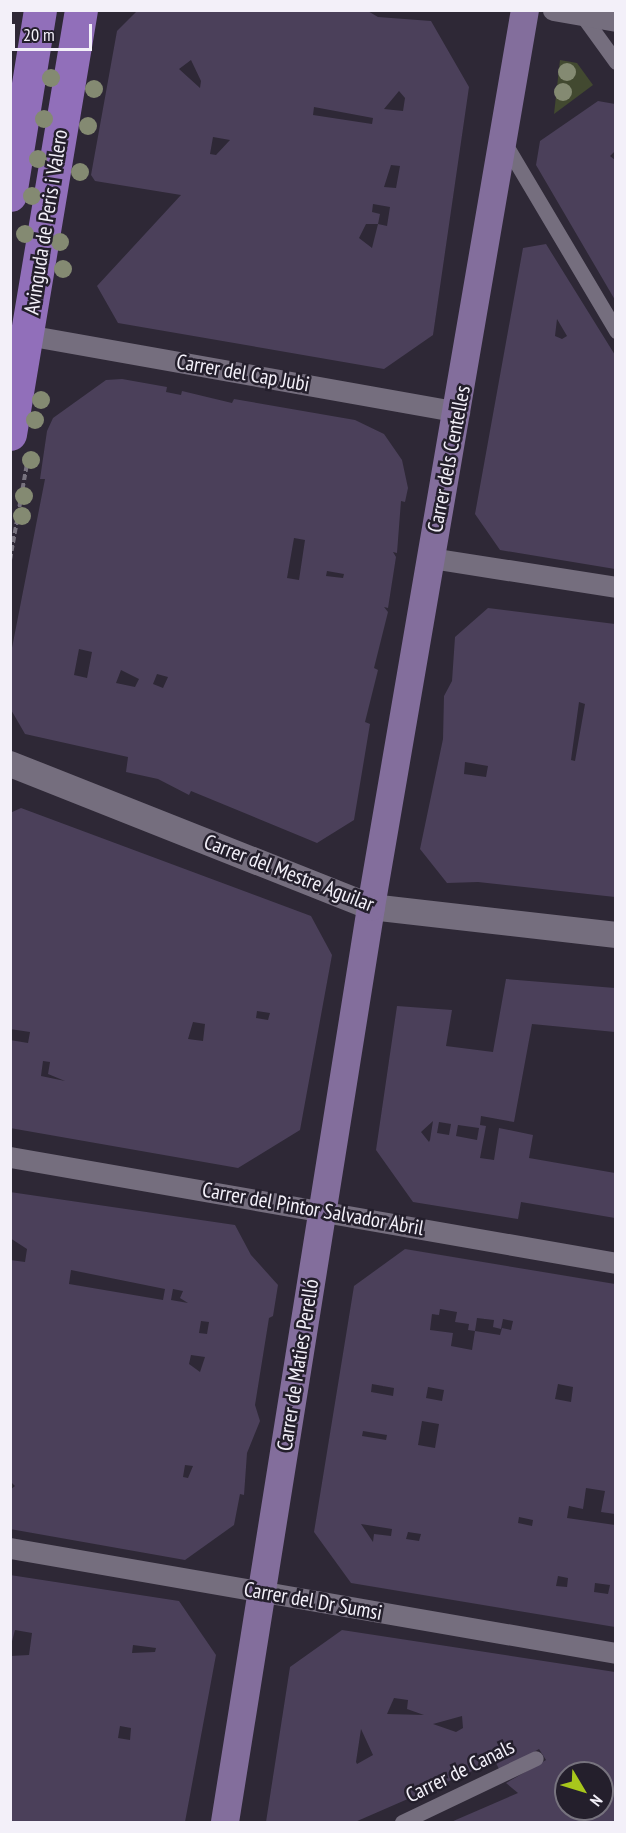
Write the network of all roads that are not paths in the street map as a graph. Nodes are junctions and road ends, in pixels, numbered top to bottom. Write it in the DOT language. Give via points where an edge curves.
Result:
graph roads {
  1 [pos="40,10"];
  2 [pos="81,10"];
  3 [pos="525,10"];
  4 [pos="553,10"];
  5 [pos="582,15"];
  6 [pos="615,21"];
  7 [pos="615,62"];
  8 [pos="502,140"];
  9 [pos="10,195"];
  10 [pos="615,331"];
  11 [pos="27,335"];
  12 [pos="459,412"];
  13 [pos="10,434"];
  14 [pos="431,558"];
  15 [pos="615,587"];
  16 [pos="10,764"];
  17 [pos="371,907"];
  18 [pos="615,935"];
  19 [pos="10,1157"];
  20 [pos="323,1210"];
  21 [pos="615,1263"];
  22 [pos="10,1548"];
  23 [pos="261,1593"];
  24 [pos="615,1653"];
  25 [pos="536,1758"];
  26 [pos="225,1822"];
  27 [pos="402,1822"];
  1 -- 9 [label="main road, Avinguda de Peris i Valero"];
  2 -- 11 [label="main road, Avinguda de Peris i Valero"];
  3 -- 8 [label="main road, Carrer dels Centelles"];
  4 -- 5 [label="street"];
  5 -- 6 [label="street"];
  5 -- 7 [label="street"];
  8 -- 10 [label="street"];
  8 -- 12 [label="main road, Carrer dels Centelles"];
  11 -- 12 [label="street, Carrer del Cap Jubi"];
  11 -- 13 [label="main road, Avinguda de Peris i Valero"];
  12 -- 14 [label="main road, Carrer dels Centelles"];
  14 -- 15 [label="street"];
  14 -- 17 [label="main road, Carrer dels Centelles"];
  16 -- 17 [label="street, Carrer del Mestre Aguilar"];
  17 -- 18 [label="street, Carrer del Mestre Aguilar"];
  17 -- 20 [label="main road, Carrer de Maties Perelló"];
  19 -- 20 [label="street, Carrer del Pintor Salvador Abril"];
  20 -- 21 [label="street, Carrer del Pintor Salvador Abril"];
  20 -- 23 [label="main road, Carrer de Maties Perelló"];
  22 -- 23 [label="street, Carrer del Dr Sumsi"];
  23 -- 24 [label="street, Carrer del Dr Sumsi"];
  23 -- 26 [label="main road, Carrer de Maties Perelló"];
  25 -- 27 [label="street, Carrer de Canals"];
}
